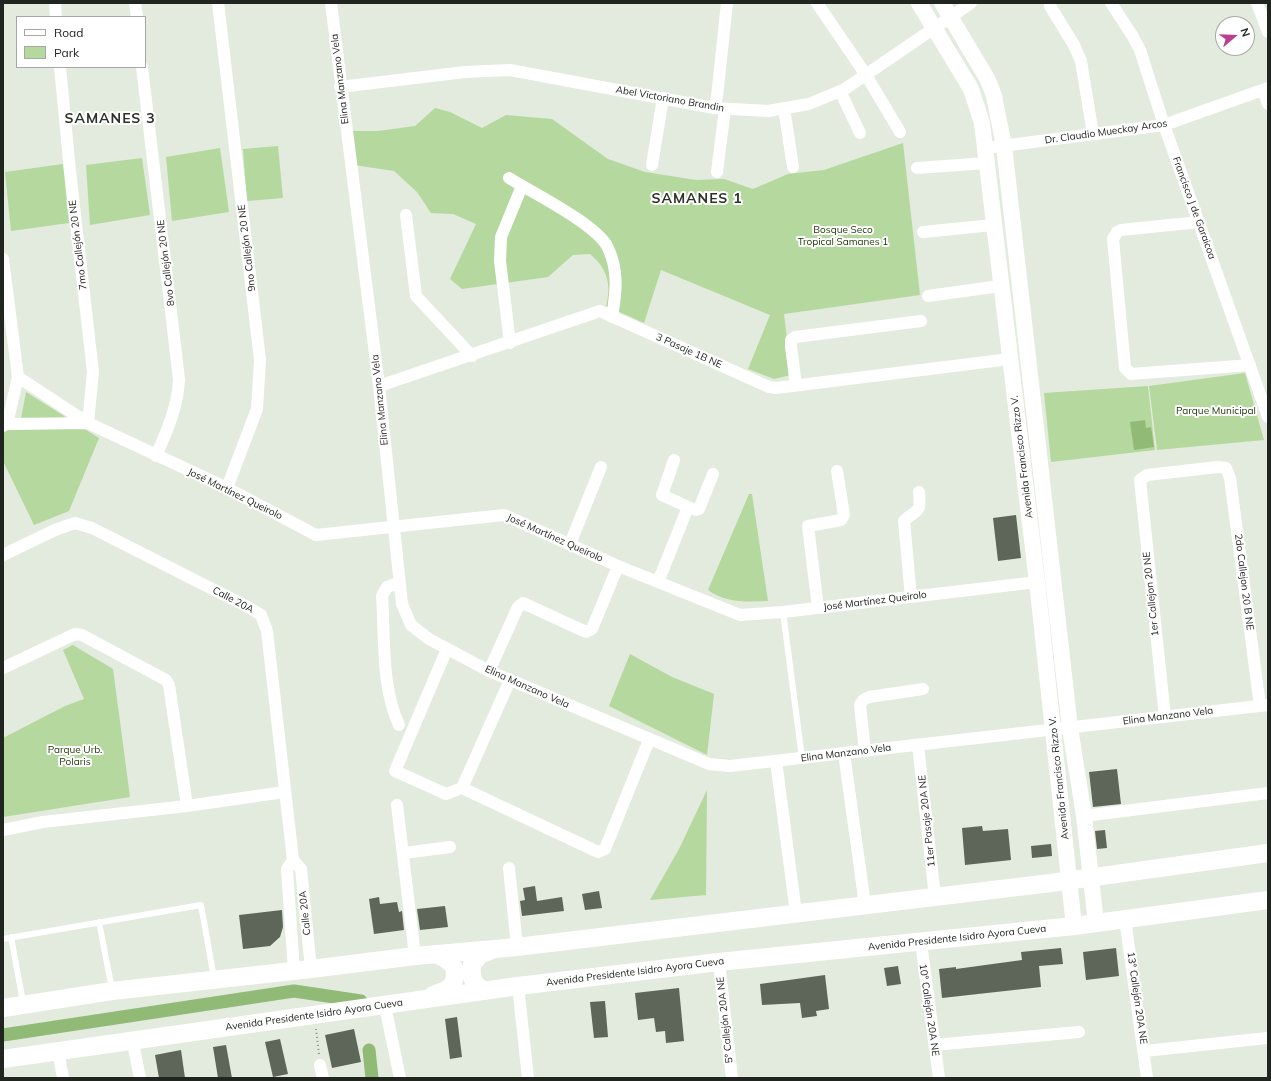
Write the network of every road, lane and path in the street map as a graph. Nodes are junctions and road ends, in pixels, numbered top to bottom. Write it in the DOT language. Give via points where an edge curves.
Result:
graph roads {
  1 [pos="55,3"];
  2 [pos="135,3"];
  3 [pos="218,3"];
  4 [pos="331,3"];
  5 [pos="727,3"];
  6 [pos="817,3"];
  7 [pos="919,3"];
  8 [pos="942,3"];
  9 [pos="971,3"];
  10 [pos="1111,3"];
  11 [pos="1257,3"];
  12 [pos="1050,6"];
  13 [pos="56,16"];
  14 [pos="137,16"];
  15 [pos="950,17"];
  16 [pos="935,27"];
  17 [pos="1268,32"];
  18 [pos="60,68"];
  19 [pos="142,68"];
  20 [pos="866,75"];
  21 [pos="340,87"];
  22 [pos="1266,89"];
  23 [pos="840,91"];
  24 [pos="663,98"];
  25 [pos="1268,104"];
  26 [pos="720,108"];
  27 [pos="784,108"];
  28 [pos="1164,125"];
  29 [pos="900,132"];
  30 [pos="860,133"];
  31 [pos="1093,134"];
  32 [pos="1004,146"];
  33 [pos="986,155"];
  34 [pos="652,164"];
  35 [pos="793,167"];
  36 [pos="917,168"];
  37 [pos="717,172"];
  38 [pos="509,178"];
  39 [pos="522,186"];
  40 [pos="406,215"];
  41 [pos="1199,222"];
  42 [pos="993,225"];
  43 [pos="923,232"];
  44 [pos="3,259"];
  45 [pos="1000,286"];
  46 [pos="928,296"];
  47 [pos="612,317"];
  48 [pos="921,321"];
  49 [pos="510,342"];
  50 [pos="472,356"];
  51 [pos="1010,359"];
  52 [pos="1250,365"];
  53 [pos="18,377"];
  54 [pos="796,385"];
  55 [pos="379,386"];
  56 [pos="1268,417"];
  57 [pos="88,423"];
  58 [pos="5,425"];
  59 [pos="156,456"];
  60 [pos="674,460"];
  61 [pos="602,467"];
  62 [pos="837,471"];
  63 [pos="713,474"];
  64 [pos="1147,475"];
  65 [pos="227,488"];
  66 [pos="919,492"];
  67 [pos="688,507"];
  68 [pos="394,527"];
  69 [pos="570,544"];
  70 [pos="3,555"];
  71 [pos="618,566"];
  72 [pos="658,582"];
  73 [pos="1037,582"];
  74 [pos="399,583"];
  75 [pos="911,597"];
  76 [pos="818,608"];
  77 [pos="783,612"];
  78 [pos="447,649"];
  79 [pos="3,668"];
  80 [pos="490,671"];
  81 [pos="510,680"];
  82 [pos="923,689"];
  83 [pos="1264,705"];
  84 [pos="1165,716"];
  85 [pos="399,725"];
  86 [pos="1070,728"];
  87 [pos="1053,729"];
  88 [pos="649,740"];
  89 [pos="918,745"];
  90 [pos="865,751"];
  91 [pos="844,753"];
  92 [pos="802,758"];
  93 [pos="776,761"];
  94 [pos="462,788"];
  95 [pos="284,792"];
  96 [pos="1268,794"];
  97 [pos="397,805"];
  98 [pos="187,806"];
  99 [pos="1084,816"];
  100 [pos="3,830"];
  101 [pos="450,847"];
  102 [pos="404,853"];
  103 [pos="1268,854"];
  104 [pos="293,860"];
  105 [pos="509,868"];
  106 [pos="1090,878"];
  107 [pos="1070,880"];
  108 [pos="935,897"];
  109 [pos="1268,900"];
  110 [pos="865,905"];
  111 [pos="796,913"];
  112 [pos="1125,919"];
  113 [pos="99,922"];
  114 [pos="1096,923"];
  115 [pos="1074,926"];
  116 [pos="11,937"];
  117 [pos="3,939"];
  118 [pos="921,942"];
  119 [pos="517,947"];
  120 [pos="494,949"];
  121 [pos="435,954"];
  122 [pos="415,956"];
  123 [pos="719,962"];
  124 [pos="302,970"];
  125 [pos="214,980"];
  126 [pos="518,986"];
  127 [pos="112,991"];
  128 [pos="484,991"];
  129 [pos="406,1003"];
  130 [pos="23,1004"];
  131 [pos="385,1006"];
  132 [pos="3,1008"];
  133 [pos="315,1015"];
  134 [pos="1079,1032"];
  135 [pos="1267,1038"];
  136 [pos="132,1039"];
  137 [pos="934,1045"];
  138 [pos="58,1051"];
  139 [pos="1145,1051"];
  140 [pos="3,1059"];
  141 [pos="320,1065"];
  142 [pos="63,1078"];
  143 [pos="140,1078"];
  144 [pos="323,1078"];
  145 [pos="400,1078"];
  146 [pos="528,1078"];
  147 [pos="732,1078"];
  148 [pos="939,1078"];
  149 [pos="1148,1078"];
  1 -- 13 [label="street"];
  2 -- 14 [label="street"];
  3 -- 65 [label="street, 9no Callejón 20 NE" via="260,360 257,409"];
  4 -- 21 [label="street, Elina Manzano Vela"];
  5 -- 26 [label="street" via="717,98"];
  6 -- 20 [label="street"];
  7 -- 16 [label="main road, Avenida Francisco Rizzo V."];
  8 -- 15 [label="main road, Avenida Francisco Rizzo V."];
  9 -- 15 [label="street, Abel Victoriano Brandin"];
  10 -- 28 [label="street, Francisco J de Garaicoa" via="1140,50"];
  11 -- 17 [label="street"];
  12 -- 31 [label="street" via="1081,61"];
  15 -- 16 [label="street, Abel Victoriano Brandin"];
  15 -- 32 [label="main road, Avenida Francisco Rizzo V." via="988,80"];
  16 -- 20 [label="street, Abel Victoriano Brandin"];
  16 -- 33 [label="main road, Avenida Francisco Rizzo V." via="971,89 982,123"];
  18 -- 57 [label="street, 7mo Callejón 20 NE" via="93,372"];
  19 -- 59 [label="street, 8vo Callejón 20 NE" via="180,379 178,396"];
  20 -- 23 [label="street, Abel Victoriano Brandin"];
  20 -- 29 [label="street"];
  21 -- 24 [label="street, Abel Victoriano Brandin" via="464,72 510,70"];
  21 -- 55 [label="street, Elina Manzano Vela"];
  22 -- 25 [label="street"];
  22 -- 28 [label="street, Dr. Claudio Mueckay Arcos"];
  23 -- 27 [label="street, Abel Victoriano Brandin" via="809,104"];
  23 -- 30 [label="street"];
  24 -- 26 [label="street, Abel Victoriano Brandin"];
  24 -- 34 [label="street"];
  26 -- 27 [label="street, Abel Victoriano Brandin" via="768,111"];
  26 -- 37 [label="street"];
  27 -- 35 [label="street"];
  28 -- 31 [label="street, Dr. Claudio Mueckay Arcos"];
  28 -- 41 [label="street, Francisco J de Garaicoa"];
  31 -- 32 [label="street, Dr. Claudio Mueckay Arcos"];
  32 -- 33 [label="street, Dr. Claudio Mueckay Arcos"];
  32 -- 86 [label="main road, Avenida Francisco Rizzo V."];
  33 -- 36 [label="street, Dr. Claudio Mueckay Arcos"];
  33 -- 42 [label="main road, Avenida Francisco Rizzo V."];
  38 -- 39 [label="street"];
  39 -- 47 [label="street" via="579,220 598,234 608,247 616,278"];
  39 -- 49 [label="street" via="501,237 500,261"];
  40 -- 50 [label="street" via="416,296"];
  41 -- 52 [label="street, Francisco J de Garaicoa"];
  41 -- 52 [label="street" via="1121,230 1114,235 1125,368 1131,374"];
  42 -- 43 [label="street"];
  42 -- 45 [label="main road, Avenida Francisco Rizzo V."];
  44 -- 53 [label="street"];
  45 -- 46 [label="street"];
  45 -- 51 [label="main road, Avenida Francisco Rizzo V."];
  47 -- 49 [label="street, 3 Pasaje 1B NE" via="600,312"];
  47 -- 54 [label="street, 3 Pasaje 1B NE" via="769,387"];
  48 -- 54 [label="street" via="796,337 792,340 791,347"];
  49 -- 50 [label="street, 3 Pasaje 1B NE"];
  50 -- 55 [label="street, 3 Pasaje 1B NE"];
  51 -- 54 [label="street, 3 Pasaje 1B NE"];
  51 -- 73 [label="main road, Avenida Francisco Rizzo V."];
  52 -- 56 [label="street, Francisco J de Garaicoa"];
  53 -- 57 [label="street, José Martínez Queirolo"];
  53 -- 58 [label="street"];
  55 -- 68 [label="street, Elina Manzano Vela"];
  57 -- 58 [label="street, José Martínez Queirolo"];
  57 -- 59 [label="street, José Martínez Queirolo"];
  59 -- 65 [label="street, José Martínez Queirolo"];
  60 -- 67 [label="street" via="661,492 662,495"];
  61 -- 69 [label="street"];
  62 -- 76 [label="street" via="844,514 841,520 808,526"];
  63 -- 67 [label="street" via="699,509"];
  64 -- 83 [label="street, 2do Callejon 20 B NE" via="1226,468 1230,478"];
  64 -- 84 [label="street, 1er Callejon 20 NE" via="1139,484"];
  65 -- 68 [label="street, José Martínez Queirolo" via="316,535"];
  66 -- 75 [label="street" via="920,506 917,513 904,521"];
  67 -- 72 [label="street"];
  68 -- 69 [label="street, José Martínez Queirolo" via="504,515"];
  68 -- 74 [label="street, Elina Manzano Vela"];
  69 -- 71 [label="street, José Martínez Queirolo"];
  70 -- 95 [label="street, Calle 20A" via="75,523 92,528 250,608 261,616 267,631"];
  71 -- 72 [label="street, José Martínez Queirolo"];
  71 -- 80 [label="street" via="592,629 586,632 523,603 518,606"];
  72 -- 77 [label="street, José Martínez Queirolo" via="734,614"];
  73 -- 75 [label="street, José Martínez Queirolo"];
  73 -- 87 [label="main road, Avenida Francisco Rizzo V."];
  74 -- 78 [label="street, Elina Manzano Vela" via="402,604 411,625"];
  74 -- 85 [label="street" via="387,587 382,596 387,687"];
  75 -- 76 [label="street, José Martínez Queirolo"];
  76 -- 77 [label="street, José Martínez Queirolo"];
  77 -- 92 [label="lane"];
  78 -- 80 [label="street, Elina Manzano Vela"];
  78 -- 94 [label="street" via="395,771 446,794"];
  79 -- 98 [label="street" via="75,634 82,635 166,680 169,685"];
  80 -- 81 [label="street, Elina Manzano Vela"];
  81 -- 88 [label="street, Elina Manzano Vela"];
  81 -- 94 [label="street"];
  82 -- 90 [label="street" via="863,700 860,705"];
  83 -- 84 [label="street, Elina Manzano Vela"];
  84 -- 86 [label="street, Elina Manzano Vela"];
  86 -- 87 [label="street, Elina Manzano Vela"];
  86 -- 99 [label="main road, Avenida Francisco Rizzo V."];
  87 -- 89 [label="street, Elina Manzano Vela"];
  87 -- 107 [label="main road, Avenida Francisco Rizzo V."];
  88 -- 93 [label="street, Elina Manzano Vela" via="709,764 730,766"];
  88 -- 94 [label="street" via="602,851 598,852"];
  89 -- 90 [label="street, Elina Manzano Vela"];
  89 -- 108 [label="street, 11er Pasaje 20A NE"];
  90 -- 91 [label="street, Elina Manzano Vela"];
  91 -- 92 [label="street, Elina Manzano Vela"];
  91 -- 110 [label="street"];
  92 -- 93 [label="street, Elina Manzano Vela"];
  93 -- 111 [label="street"];
  95 -- 98 [label="street"];
  95 -- 104 [label="street, Calle 20A"];
  96 -- 99 [label="street"];
  97 -- 102 [label="street"];
  98 -- 100 [label="street" via="43,822"];
  99 -- 106 [label="main road, Avenida Francisco Rizzo V."];
  101 -- 102 [label="street"];
  102 -- 122 [label="street"];
  103 -- 106 [label="main road"];
  104 -- 124 [label="street, Calle 20A" via="287,869"];
  104 -- 124 [label="street, Calle 20A" via="301,869"];
  105 -- 119 [label="street"];
  106 -- 107 [label="main road"];
  106 -- 114 [label="main road, Avenida Francisco Rizzo V."];
  107 -- 108 [label="main road"];
  107 -- 115 [label="main road, Avenida Francisco Rizzo V."];
  108 -- 110 [label="main road"];
  109 -- 112 [label="main road, Avenida Presidente Isidro Ayora Cueva"];
  110 -- 111 [label="main road"];
  111 -- 119 [label="main road"];
  112 -- 114 [label="main road, Avenida Presidente Isidro Ayora Cueva"];
  112 -- 139 [label="street, 13° Callejón 20A NE"];
  113 -- 116 [label="lane"];
  113 -- 125 [label="lane" via="201,905"];
  113 -- 127 [label="lane"];
  114 -- 115 [label="main road, Avenida Presidente Isidro Ayora Cueva"];
  115 -- 118 [label="main road, Avenida Presidente Isidro Ayora Cueva"];
  116 -- 117 [label="lane"];
  116 -- 130 [label="lane"];
  118 -- 123 [label="main road, Avenida Presidente Isidro Ayora Cueva"];
  118 -- 137 [label="street, 10° Callejón 20A NE"];
  119 -- 120 [label="main road"];
  120 -- 121 [label="main road"];
  120 -- 128 [label="main road" via="480,955 472,964 472,979 476,986"];
  121 -- 122 [label="main road"];
  121 -- 129 [label="main road" via="447,958 452,963 452,986"];
  122 -- 124 [label="main road"];
  123 -- 126 [label="main road, Avenida Presidente Isidro Ayora Cueva"];
  123 -- 147 [label="street, 5° Callejón 20A NE"];
  124 -- 125 [label="main road"];
  125 -- 127 [label="main road"];
  126 -- 128 [label="main road, Avenida Presidente Isidro Ayora Cueva"];
  126 -- 146 [label="street"];
  127 -- 130 [label="main road"];
  128 -- 129 [label="main road, Avenida Presidente Isidro Ayora Cueva"];
  129 -- 131 [label="main road, Avenida Presidente Isidro Ayora Cueva"];
  130 -- 132 [label="main road"];
  131 -- 133 [label="main road, Avenida Presidente Isidro Ayora Cueva"];
  131 -- 145 [label="street"];
  133 -- 136 [label="main road, Avenida Presidente Isidro Ayora Cueva"];
  133 -- 141 [label="path"];
  134 -- 137 [label="street"];
  135 -- 139 [label="street"];
  136 -- 138 [label="main road, Avenida Presidente Isidro Ayora Cueva"];
  136 -- 143 [label="street"];
  137 -- 148 [label="street, 10° Callejón 20A NE"];
  138 -- 140 [label="main road, Avenida Presidente Isidro Ayora Cueva"];
  138 -- 142 [label="street"];
  139 -- 149 [label="street, 13° Callejón 20A NE"];
  141 -- 144 [label="street"];
}
